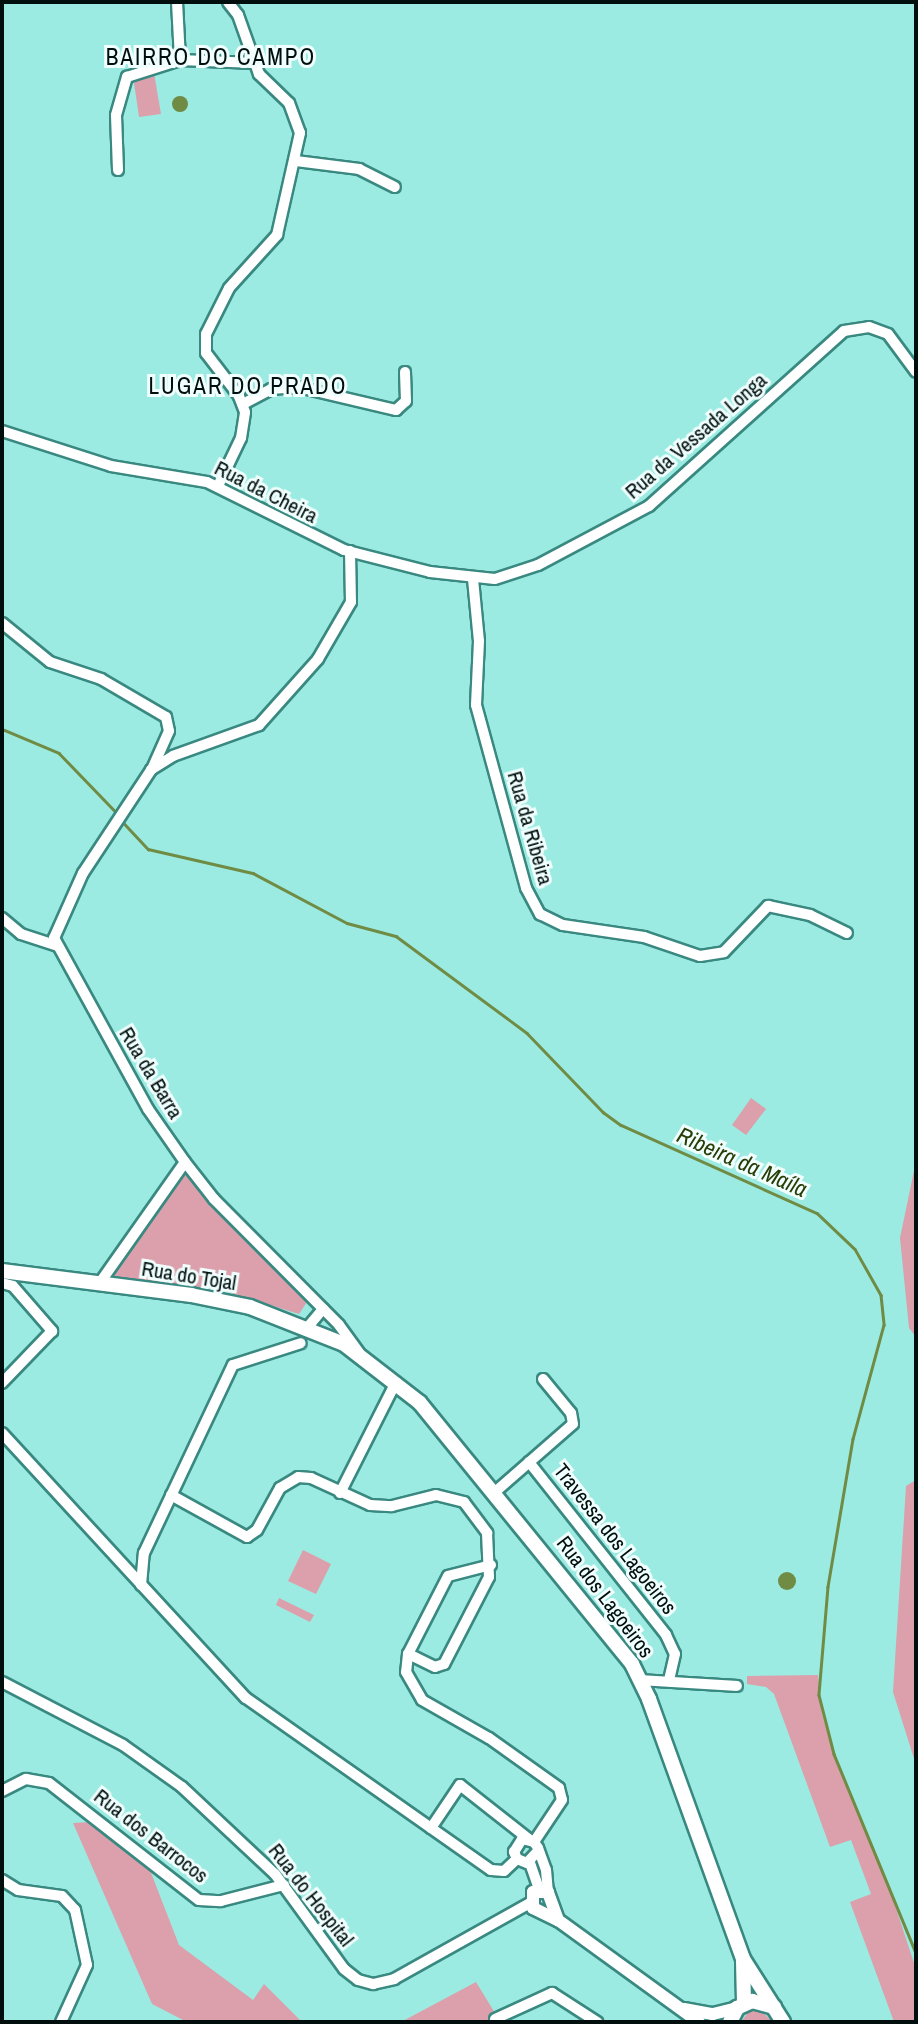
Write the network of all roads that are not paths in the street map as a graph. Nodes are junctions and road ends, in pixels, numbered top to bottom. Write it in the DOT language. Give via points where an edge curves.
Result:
graph roads {
  1 [pos="177,2"];
  2 [pos="228,2"];
  3 [pos="180,60"];
  4 [pos="255,64"];
  5 [pos="296,161"];
  6 [pos="118,170"];
  7 [pos="395,187"];
  8 [pos="405,372"];
  9 [pos="916,372"];
  10 [pos="243,404"];
  11 [pos="2,431"];
  12 [pos="218,486"];
  13 [pos="350,551"];
  14 [pos="473,579"];
  15 [pos="2,623"];
  16 [pos="151,770"];
  17 [pos="2,918"];
  18 [pos="847,933"];
  19 [pos="57,946"];
  20 [pos="185,1162"];
  21 [pos="2,1271"];
  22 [pos="2,1283"];
  23 [pos="99,1284"];
  24 [pos="326,1312"];
  25 [pos="311,1329"];
  26 [pos="301,1343"];
  27 [pos="361,1355"];
  28 [pos="543,1379"];
  29 [pos="2,1382"];
  30 [pos="396,1382"];
  31 [pos="2,1433"];
  32 [pos="529,1462"];
  33 [pos="495,1492"];
  34 [pos="340,1493"];
  35 [pos="171,1495"];
  36 [pos="491,1565"];
  37 [pos="141,1585"];
  38 [pos="408,1654"];
  39 [pos="640,1680"];
  40 [pos="669,1681"];
  41 [pos="2,1682"];
  42 [pos="737,1686"];
  43 [pos="2,1791"];
  44 [pos="431,1828"];
  45 [pos="534,1844"];
  46 [pos="517,1859"];
  47 [pos="530,1863"];
  48 [pos="2,1880"];
  49 [pos="284,1885"];
  50 [pos="541,1900"];
  51 [pos="743,1959"];
  52 [pos="741,2006"];
  53 [pos="681,2008"];
  54 [pos="782,2017"];
  55 [pos="495,2019"];
  56 [pos="61,2022"];
  57 [pos="597,2022"];
  58 [pos="699,2022"];
  59 [pos="730,2022"];
  1 -- 3 [label="street"];
  2 -- 4 [label="street"];
  3 -- 4 [label="street"];
  3 -- 6 [label="street" via="130,75 123,82 116,116"];
  4 -- 5 [label="street" via="298,118"];
  5 -- 7 [label="street" via="359,169"];
  5 -- 10 [label="street" via="277,235 229,288 206,334 206,353"];
  8 -- 10 [label="street" via="406,401 396,410 298,387 263,391"];
  9 -- 14 [label="street, Rua da Vessada Longa" via="888,334 869,327 844,331 649,506 526,571 500,579"];
  10 -- 12 [label="street" via="241,438"];
  11 -- 12 [label="street, Rua da Cheira" via="111,466 187,476"];
  12 -- 13 [label="street, Rua da Cheira"];
  13 -- 14 [label="street, Rua da Cheira"];
  13 -- 16 [label="street" via="348,609 318,659 274,712 252,729 173,757"];
  14 -- 18 [label="street, Rua da Ribeira" via="479,641 476,705 526,888 540,914 563,925 635,934 703,956 726,951 768,906 806,914"];
  15 -- 16 [label="street" via="50,662 109,682 163,715 169,731"];
  16 -- 19 [label="street" via="122,811 59,924"];
  17 -- 19 [label="street" via="21,934"];
  19 -- 20 [label="street, Rua da Barra" via="148,1110"];
  20 -- 23 [label="street"];
  20 -- 24 [label="street, Rua da Barra" via="214,1199"];
  21 -- 23 [label="main road, Rua do Tojal"];
  22 -- 29 [label="street" via="13,1286 52,1331"];
  23 -- 25 [label="main road, Rua do Tojal" via="229,1302"];
  24 -- 25 [label="street"];
  24 -- 27 [label="street, Rua da Barra"];
  25 -- 27 [label="main road, Rua do Tojal"];
  26 -- 35 [label="street" via="233,1364"];
  27 -- 30 [label="main road, Rua dos Lagoeiros"];
  28 -- 32 [label="street, Travessa dos Lagoeiros" via="573,1421"];
  30 -- 33 [label="main road, Rua dos Lagoeiros" via="435,1418"];
  30 -- 34 [label="street"];
  31 -- 37 [label="street"];
  32 -- 33 [label="street, Travessa dos Lagoeiros"];
  32 -- 40 [label="street, Travessa dos Lagoeiros" via="666,1635 676,1659"];
  33 -- 39 [label="main road, Rua dos Lagoeiros" via="622,1649"];
  34 -- 35 [label="street" via="311,1478 291,1479 280,1488 256,1533 247,1537"];
  34 -- 36 [label="street" via="382,1506 436,1495 460,1499 484,1526"];
  35 -- 37 [label="street" via="142,1556"];
  36 -- 38 [label="street" via="447,1576"];
  36 -- 38 [label="street" via="488,1580 444,1664 435,1667"];
  37 -- 44 [label="street" via="246,1698"];
  38 -- 45 [label="street" via="409,1680 422,1700 489,1738 559,1788 562,1800"];
  39 -- 40 [label="street"];
  39 -- 51 [label="main road, Rua dos Lagoeiros"];
  40 -- 42 [label="street"];
  41 -- 49 [label="street, Rua do Hospital" via="116,1741 164,1773"];
  43 -- 49 [label="street, Rua dos Barrocos" via="26,1779 49,1783 199,1900 227,1900"];
  44 -- 45 [label="street" via="460,1786"];
  44 -- 46 [label="street" via="495,1872 504,1871"];
  45 -- 46 [label="street" via="516,1844"];
  45 -- 47 [label="street"];
  45 -- 50 [label="street"];
  46 -- 47 [label="street"];
  47 -- 50 [label="street"];
  48 -- 56 [label="street" via="18,1890 62,1896 75,1910 87,1965"];
  49 -- 50 [label="street, Rua do Hospital" via="347,1972 373,1984 400,1976"];
  50 -- 53 [label="street" via="558,1920"];
  51 -- 52 [label="main road, Rua dos Lagoeiros"];
  51 -- 54 [label="main road, Rua dos Lagoeiros"];
  52 -- 53 [label="street" via="713,2014"];
  52 -- 54 [label="main road" via="760,2001"];
  52 -- 59 [label="main road"];
  53 -- 58 [label="street"];
  55 -- 57 [label="street" via="552,1993"];
}
